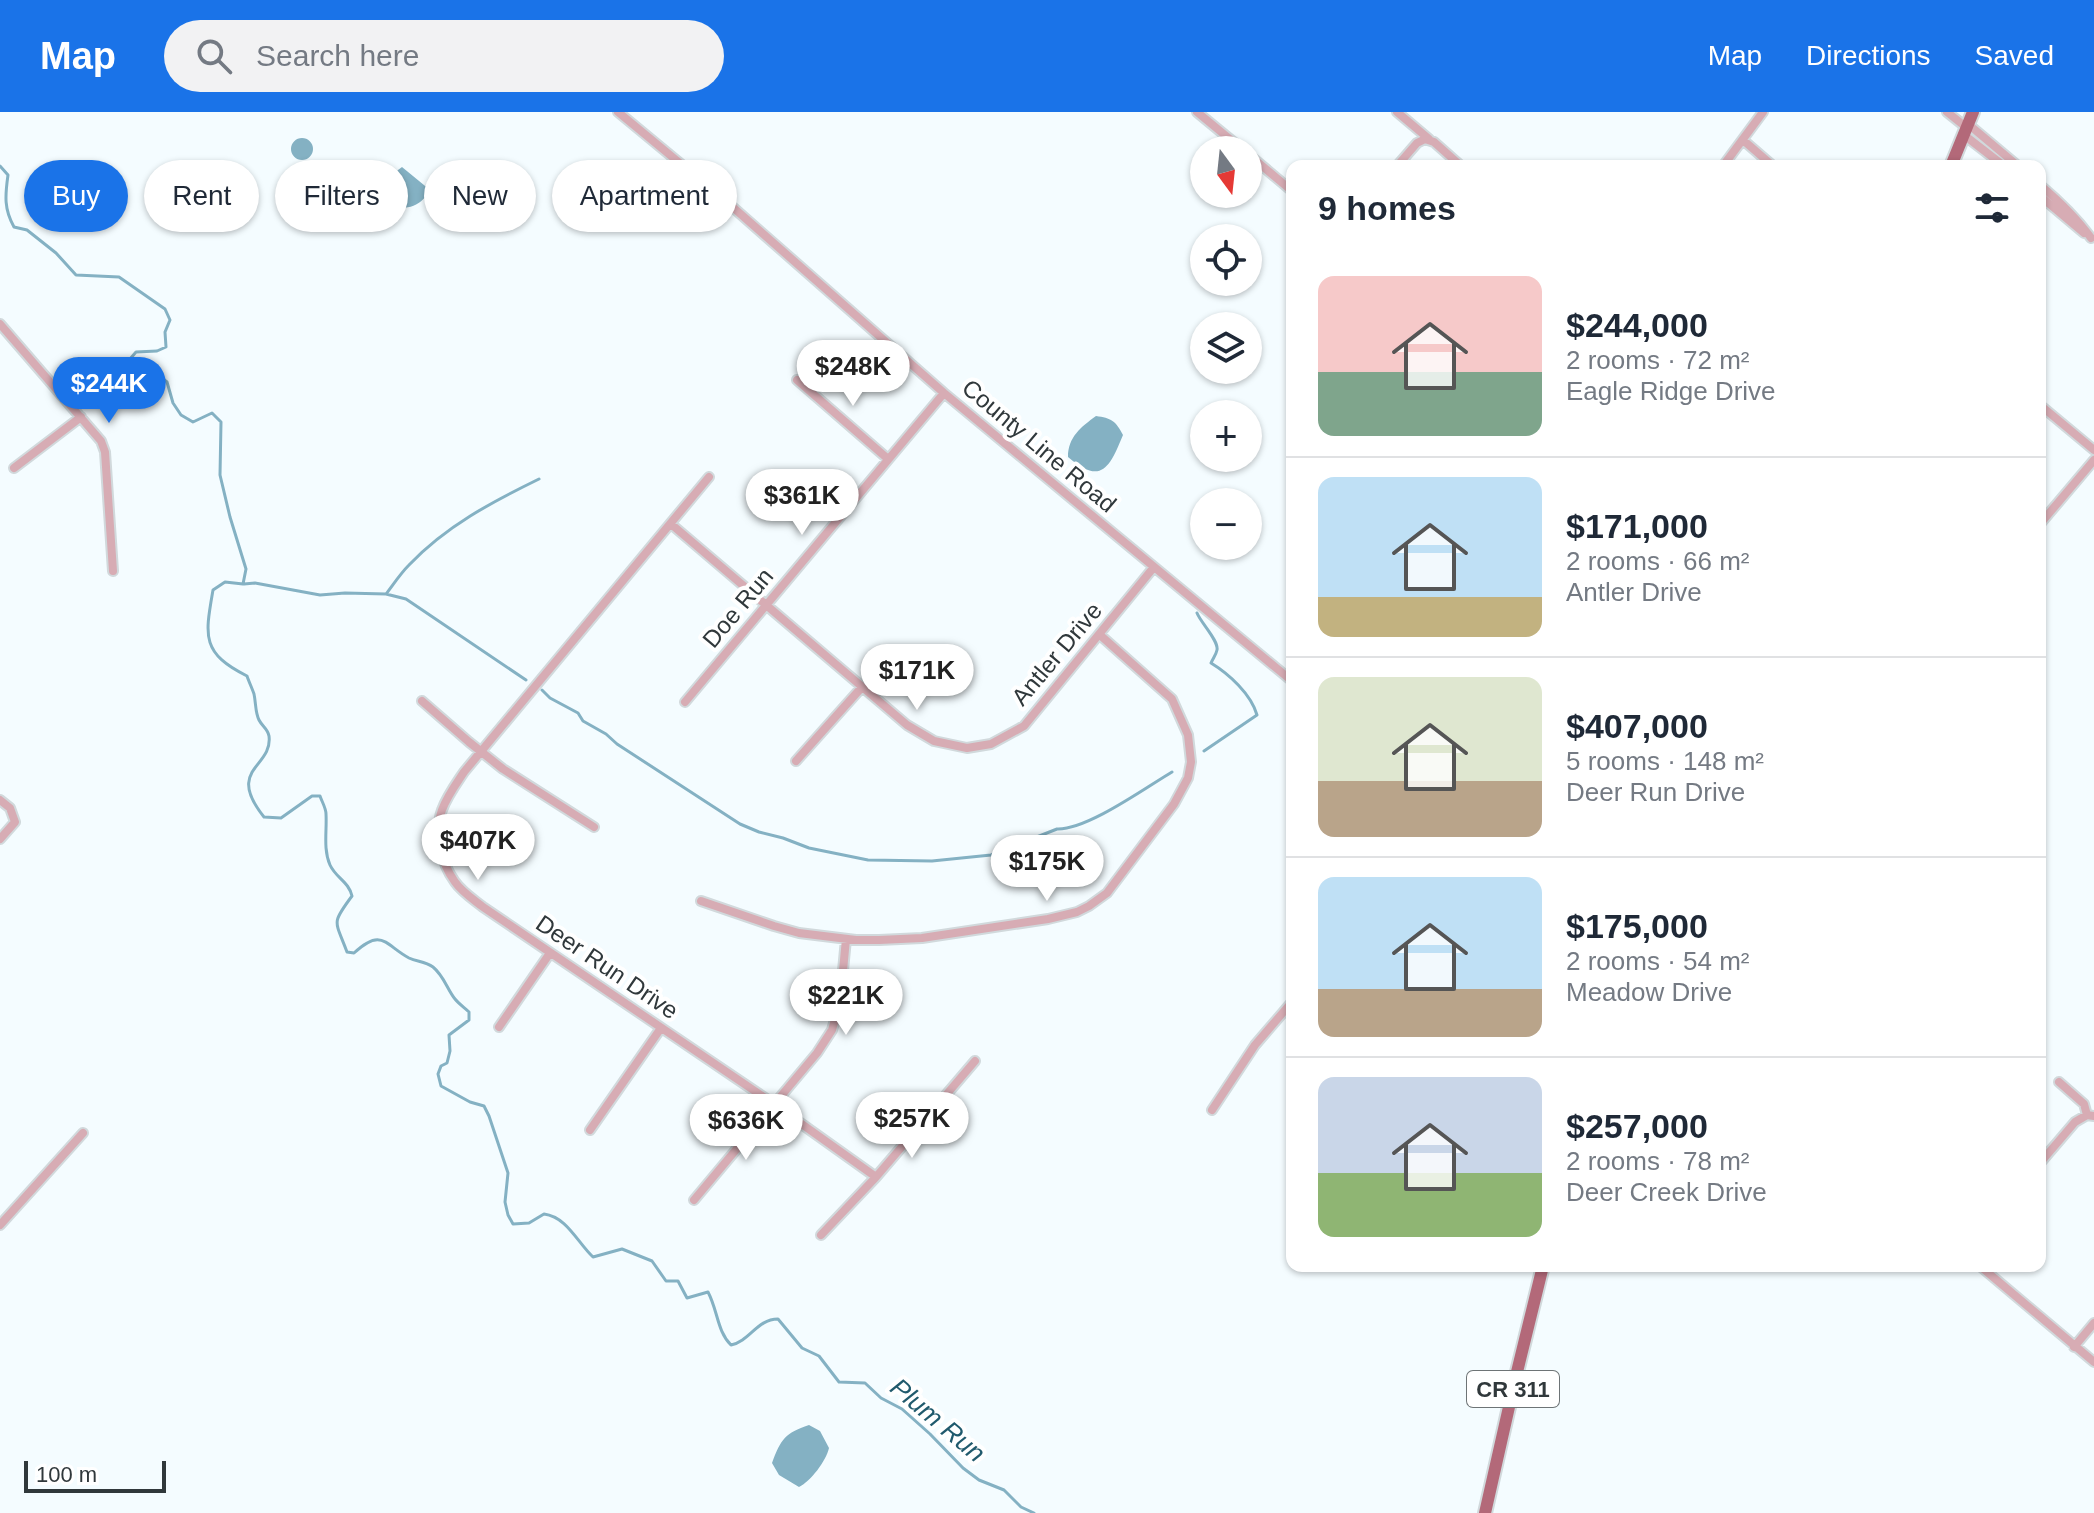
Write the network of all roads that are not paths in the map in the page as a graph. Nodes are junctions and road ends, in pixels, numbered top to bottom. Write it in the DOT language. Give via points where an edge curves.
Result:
graph roads {
  1 [pos="618,112"];
  2 [pos="1197,112"];
  3 [pos="1397,112"];
  4 [pos="1763,112"];
  5 [pos="1947,112"];
  6 [pos="1968,125"];
  7 [pos="1226,136"];
  8 [pos="1430,140"];
  9 [pos="1743,140"];
  10 [pos="1402,160"];
  11 [pos="1454,160"];
  12 [pos="1728,160"];
  13 [pos="1766,160"];
  14 [pos="1953,160"];
  15 [pos="1999,160"];
  16 [pos="2011,160"];
  17 [pos="1262,166"];
  18 [pos="1286,186"];
  19 [pos="2046,190"];
  20 [pos="2046,201"];
  21 [pos="2092,239"];
  22 [pos="0,324"];
  23 [pos="797,380"];
  24 [pos="944,393"];
  25 [pos="2046,410"];
  26 [pos="81,417"];
  27 [pos="2094,450"];
  28 [pos="888,459"];
  29 [pos="2094,460"];
  30 [pos="14,468"];
  31 [pos="709,477"];
  32 [pos="2046,517"];
  33 [pos="671,524"];
  34 [pos="1154,567"];
  35 [pos="113,571"];
  36 [pos="766,606"];
  37 [pos="1100,635"];
  38 [pos="1286,676"];
  39 [pos="862,687"];
  40 [pos="422,701"];
  41 [pos="685,702"];
  42 [pos="480,752"];
  43 [pos="796,761"];
  44 [pos="0,800"];
  45 [pos="594,827"];
  46 [pos="0,839"];
  47 [pos="701,901"];
  48 [pos="846,939"];
  49 [pos="550,953"];
  50 [pos="1286,1009"];
  51 [pos="499,1027"];
  52 [pos="661,1028"];
  53 [pos="975,1061"];
  54 [pos="2059,1082"];
  55 [pos="773,1104"];
  56 [pos="1212,1110"];
  57 [pos="2090,1115"];
  58 [pos="590,1130"];
  59 [pos="83,1133"];
  60 [pos="2046,1156"];
  61 [pos="876,1177"];
  62 [pos="694,1200"];
  63 [pos="0,1225"];
  64 [pos="821,1235"];
  65 [pos="1542,1272"];
  66 [pos="1987,1272"];
  67 [pos="2094,1323"];
  68 [pos="2074,1347"];
  69 [pos="2094,1362"];
  70 [pos="1485,1513"];
  1 -- 24 [label="street, County Line Road"];
  2 -- 7 [label="street"];
  3 -- 8 [label="street"];
  4 -- 9 [label="street"];
  5 -- 6 [label="street"];
  6 -- 14 [label="main road"];
  6 -- 15 [label="street"];
  6 -- 16 [label="street"];
  8 -- 10 [label="street" via="1417,143"];
  8 -- 11 [label="street"];
  9 -- 12 [label="street"];
  9 -- 13 [label="street"];
  17 -- 18 [label="street"];
  19 -- 21 [label="street"];
  20 -- 21 [label="street"];
  22 -- 26 [label="street"];
  23 -- 28 [label="street"];
  24 -- 28 [label="street, Doe Run"];
  24 -- 34 [label="street, County Line Road"];
  25 -- 27 [label="street"];
  26 -- 30 [label="street"];
  26 -- 35 [label="street" via="105,452"];
  28 -- 36 [label="street, Doe Run"];
  29 -- 32 [label="street"];
  31 -- 33 [label="street, Deer Run Drive"];
  33 -- 36 [label="street, Antler Drive"];
  33 -- 42 [label="street, Deer Run Drive"];
  34 -- 37 [label="street, Antler Drive"];
  34 -- 38 [label="street, County Line Road"];
  36 -- 39 [label="street, Antler Drive"];
  36 -- 41 [label="street, Doe Run"];
  37 -- 39 [label="street, Antler Drive" via="1024,726 991,744 967,748 934,741"];
  37 -- 48 [label="street" via="1172,699 1188,735 1191,762 1174,804 1107,893 1077,912 1048,919 922,938"];
  39 -- 43 [label="street"];
  40 -- 42 [label="street"];
  42 -- 45 [label="street"];
  42 -- 49 [label="street, Deer Run Drive" via="442,810 439,833 446,865 464,891"];
  44 -- 46 [label="street" via="15,822"];
  47 -- 48 [label="street" via="787,930"];
  48 -- 55 [label="street" via="832,1030"];
  49 -- 51 [label="street"];
  49 -- 52 [label="street, Deer Run Drive"];
  50 -- 56 [label="street"];
  52 -- 55 [label="street, Deer Run Drive"];
  52 -- 58 [label="street"];
  53 -- 61 [label="street"];
  54 -- 57 [label="street"];
  55 -- 61 [label="street, Deer Run Drive"];
  55 -- 62 [label="street"];
  57 -- 60 [label="street" via="2075,1122"];
  59 -- 63 [label="street"];
  61 -- 64 [label="street"];
  65 -- 70 [label="main road, CR 311"];
  66 -- 68 [label="street"];
  67 -- 68 [label="street"];
  68 -- 69 [label="street"];
}
